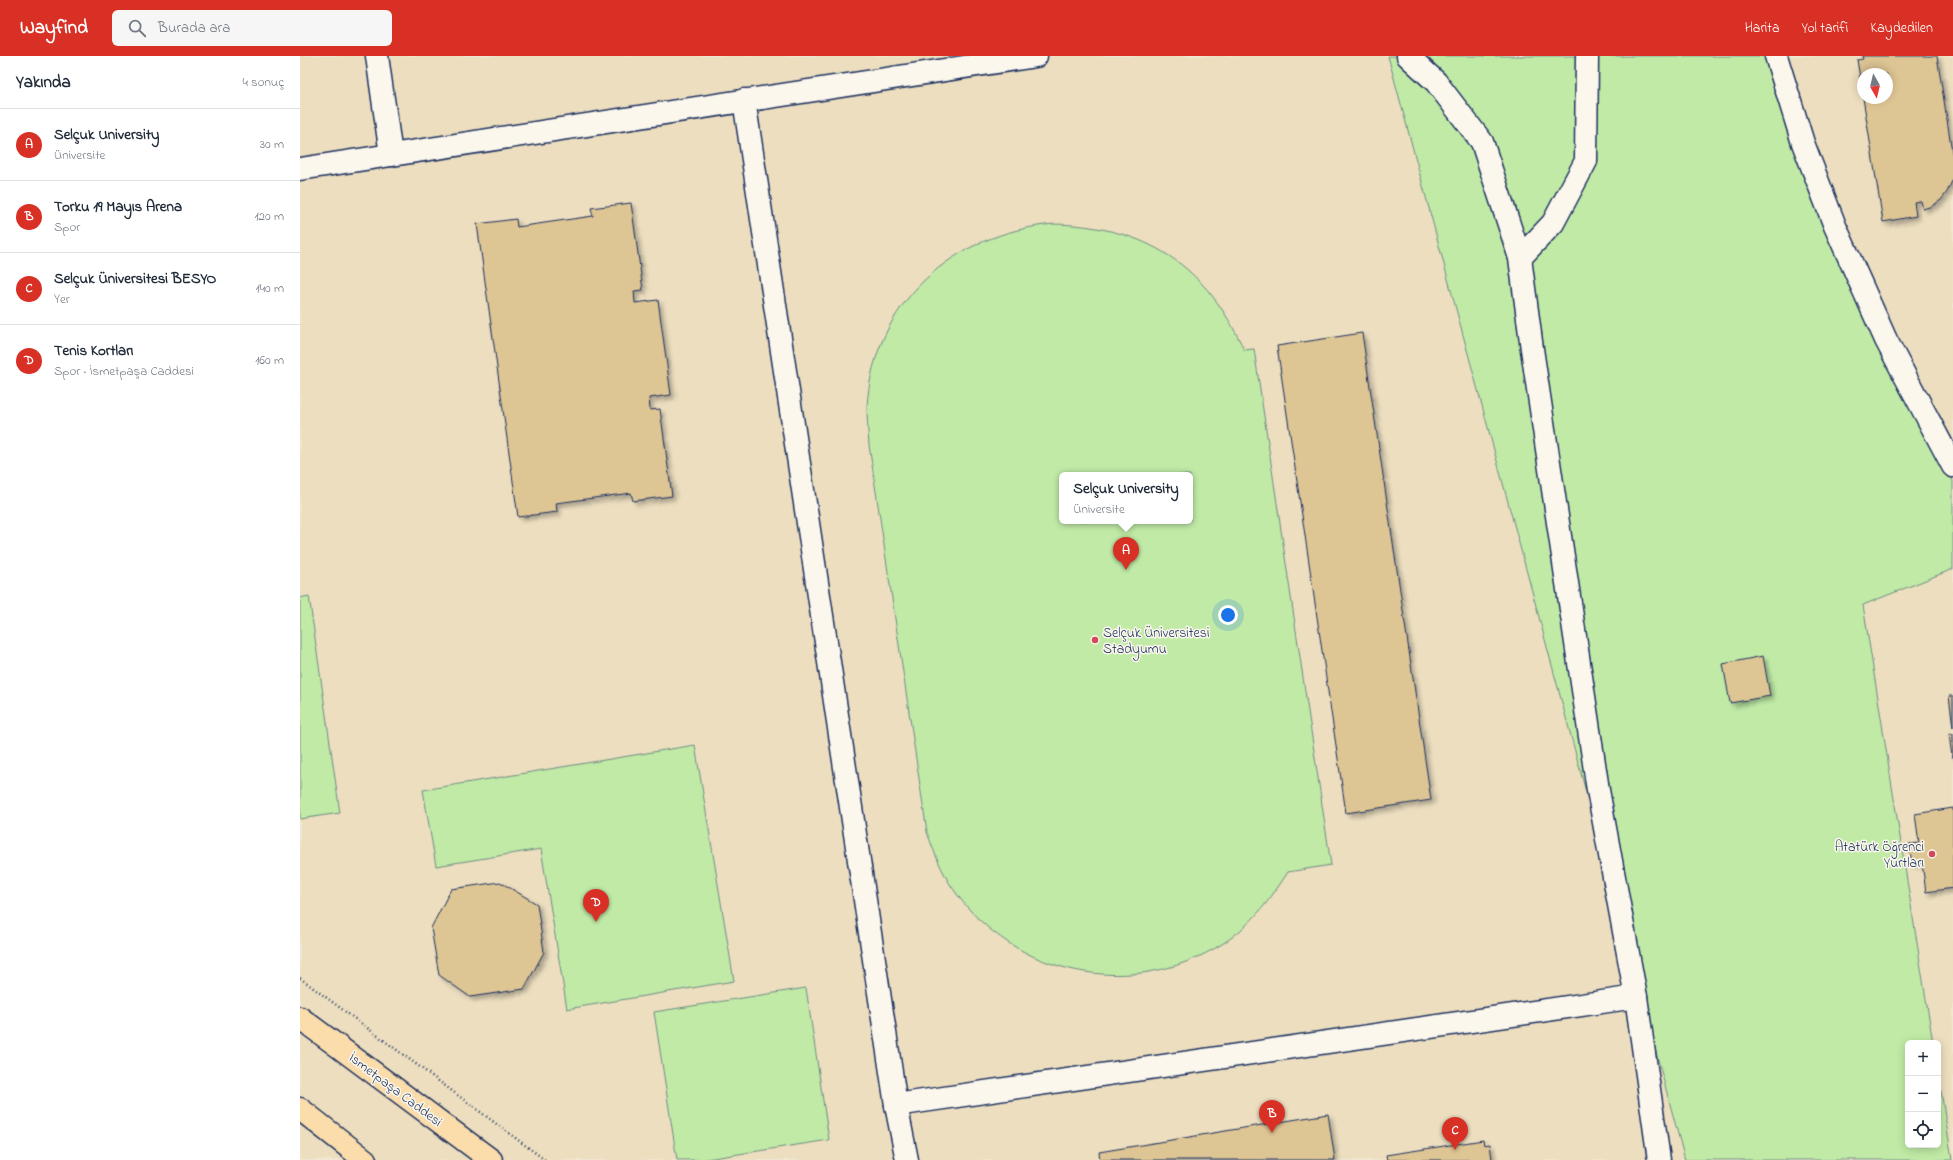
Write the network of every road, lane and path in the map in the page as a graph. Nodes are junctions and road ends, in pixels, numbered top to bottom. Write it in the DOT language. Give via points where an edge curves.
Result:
graph roads {
  1 [pos="377,56"];
  2 [pos="1036,56"];
  3 [pos="1408,56"];
  4 [pos="1587,56"];
  5 [pos="1776,56"];
  6 [pos="985,60"];
  7 [pos="744,100"];
  8 [pos="390,155"];
  9 [pos="300,169"];
  10 [pos="1520,258"];
  11 [pos="1953,466"];
  12 [pos="300,978"];
  13 [pos="1636,997"];
  14 [pos="300,1018"];
  15 [pos="896,1105"];
  16 [pos="300,1109"];
  17 [pos="365,1160"];
  18 [pos="491,1160"];
  19 [pos="545,1160"];
  20 [pos="907,1160"];
  21 [pos="1659,1160"];
  1 -- 8 [label="street"];
  2 -- 6 [label="street"];
  3 -- 10 [label="street" via="1436,82 1482,142"];
  4 -- 10 [label="street" via="1586,161 1553,223"];
  5 -- 11 [label="street" via="1803,144 1835,226 1886,340"];
  6 -- 7 [label="street"];
  7 -- 8 [label="street"];
  7 -- 15 [label="street"];
  8 -- 9 [label="street"];
  10 -- 13 [label="street" via="1598,790"];
  12 -- 19 [label="path"];
  13 -- 15 [label="street"];
  13 -- 21 [label="street"];
  14 -- 18 [label="main road, İsmetpaşa Caddesi"];
  15 -- 20 [label="street"];
  16 -- 17 [label="main road"];
}
